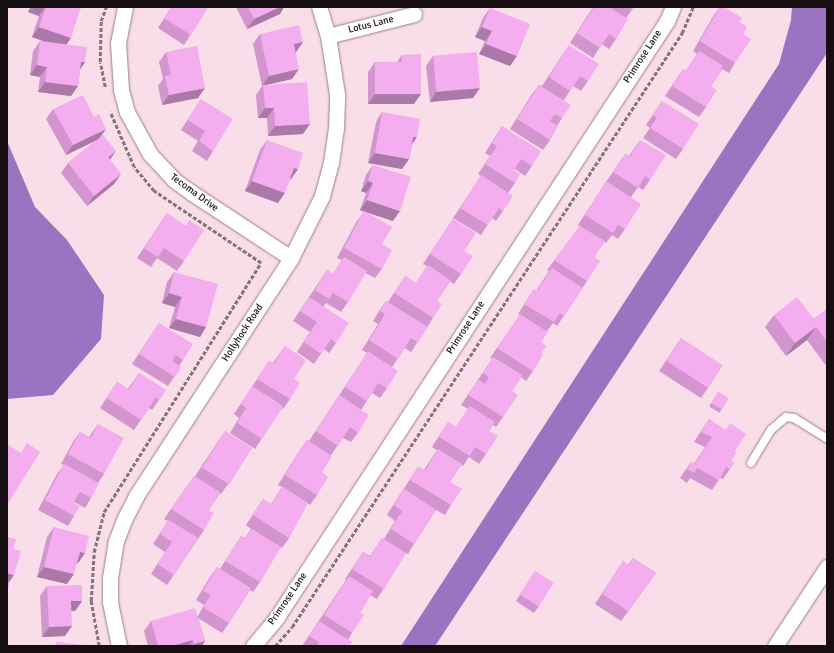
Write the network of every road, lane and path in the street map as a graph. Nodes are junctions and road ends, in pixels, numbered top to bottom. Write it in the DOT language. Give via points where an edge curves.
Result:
graph roads {
  1 [pos="106,7"];
  2 [pos="125,7"];
  3 [pos="319,7"];
  4 [pos="673,7"];
  5 [pos="693,7"];
  6 [pos="414,14"];
  7 [pos="328,36"];
  8 [pos="106,91"];
  9 [pos="109,105"];
  10 [pos="291,258"];
  11 [pos="827,439"];
  12 [pos="751,462"];
  13 [pos="827,567"];
  14 [pos="99,646"];
  15 [pos="119,646"];
  16 [pos="254,646"];
  17 [pos="275,646"];
  18 [pos="775,646"];
  1 -- 8 [label="path" via="101,21 100,62"];
  2 -- 10 [label="street, Tecoma Drive" via="118,43 121,90 127,112 150,154 174,180"];
  3 -- 7 [label="street, Hollyhock Road"];
  4 -- 16 [label="street, Primrose Lane" via="663,27 281,612"];
  5 -- 17 [label="path" via="682,33 296,622"];
  6 -- 7 [label="street, Lotus Lane"];
  7 -- 10 [label="street, Hollyhock Road" via="337,94 336,129 331,163 318,207"];
  9 -- 14 [label="path" via="112,119 134,167 154,190 261,263 104,512 94,552 91,601"];
  10 -- 15 [label="street, Hollyhock Road" via="124,518 116,541 110,578 110,602"];
  11 -- 12 [label="lane" via="794,418 786,417 771,430"];
  13 -- 18 [label="street"];
}
